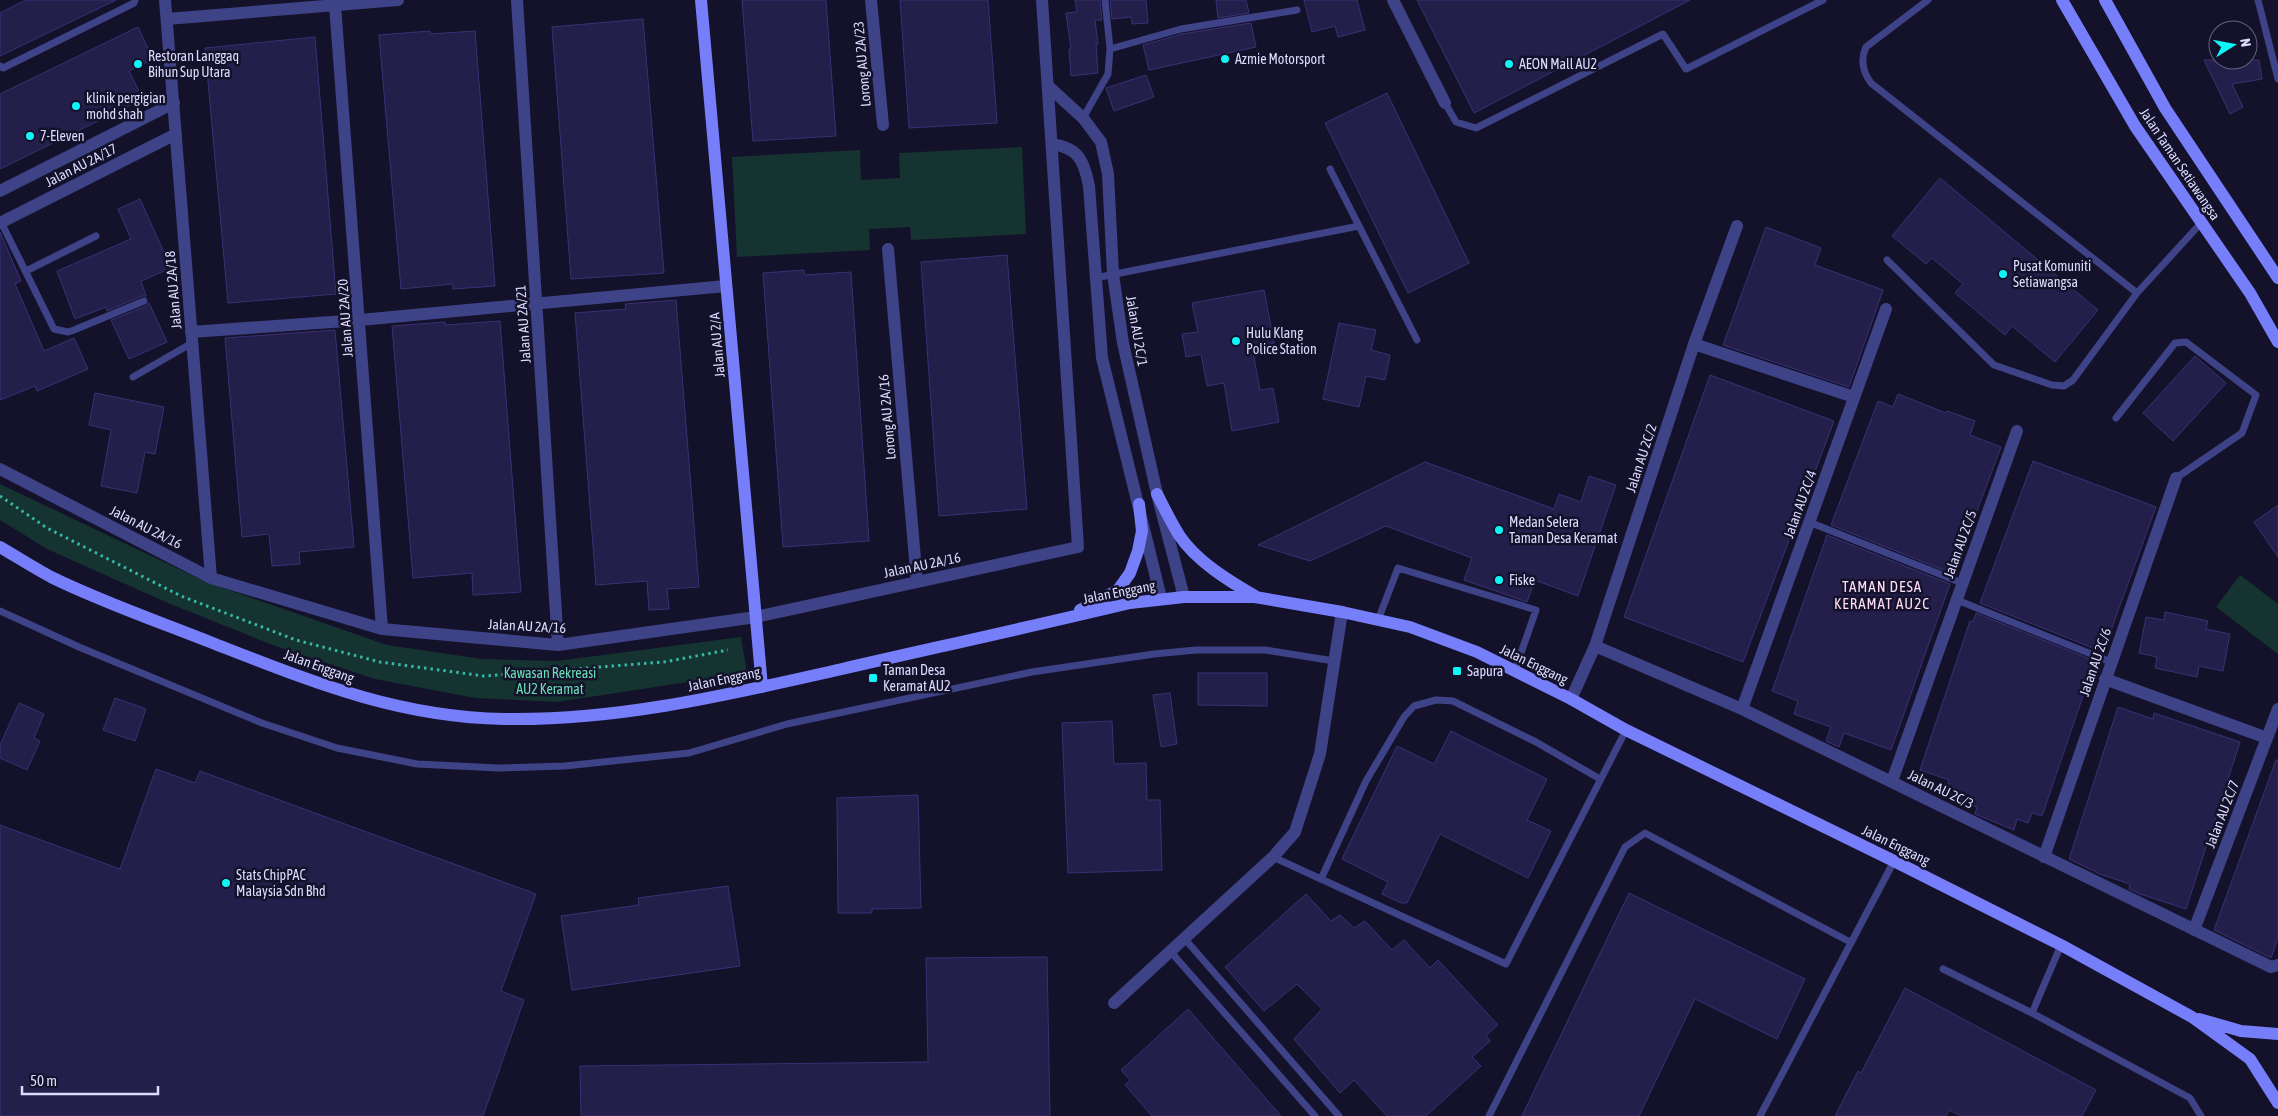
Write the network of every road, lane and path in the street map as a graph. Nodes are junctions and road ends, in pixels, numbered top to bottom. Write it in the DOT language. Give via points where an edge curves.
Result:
graph roads {
  1 [pos="135,0"];
  2 [pos="166,0"];
  3 [pos="398,0"];
  4 [pos="517,0"];
  5 [pos="701,0"];
  6 [pos="871,0"];
  7 [pos="1042,0"];
  8 [pos="1105,0"];
  9 [pos="1393,0"];
  10 [pos="1823,0"];
  11 [pos="1928,0"];
  12 [pos="2105,0"];
  13 [pos="2258,0"];
  14 [pos="2062,2"];
  15 [pos="335,5"];
  16 [pos="1297,10"];
  17 [pos="167,19"];
  18 [pos="1110,49"];
  19 [pos="0,66"];
  20 [pos="2278,79"];
  21 [pos="1048,86"];
  22 [pos="174,103"];
  23 [pos="1445,103"];
  24 [pos="1083,118"];
  25 [pos="883,125"];
  26 [pos="176,134"];
  27 [pos="1052,144"];
  28 [pos="1330,169"];
  29 [pos="0,191"];
  30 [pos="1,223"];
  31 [pos="2201,224"];
  32 [pos="1359,226"];
  33 [pos="1736,226"];
  34 [pos="96,236"];
  35 [pos="9,237"];
  36 [pos="0,242"];
  37 [pos="888,249"];
  38 [pos="1887,260"];
  39 [pos="26,271"];
  40 [pos="1113,274"];
  41 [pos="1095,278"];
  42 [pos="2278,278"];
  43 [pos="726,286"];
  44 [pos="2137,294"];
  45 [pos="144,300"];
  46 [pos="536,303"];
  47 [pos="1886,309"];
  48 [pos="360,320"];
  49 [pos="192,338"];
  50 [pos="1417,340"];
  51 [pos="2278,342"];
  52 [pos="1694,344"];
  53 [pos="133,377"];
  54 [pos="1854,397"];
  55 [pos="2116,418"];
  56 [pos="2017,431"];
  57 [pos="0,469"];
  58 [pos="2176,478"];
  59 [pos="1157,494"];
  60 [pos="1139,504"];
  61 [pos="1809,522"];
  62 [pos="0,547"];
  63 [pos="211,578"];
  64 [pos="917,582"];
  65 [pos="1962,583"];
  66 [pos="1184,597"];
  67 [pos="1255,597"];
  68 [pos="1161,598"];
  69 [pos="1957,600"];
  70 [pos="0,611"];
  71 [pos="1342,612"];
  72 [pos="756,617"];
  73 [pos="1062,619"];
  74 [pos="1378,620"];
  75 [pos="382,629"];
  76 [pos="558,645"];
  77 [pos="1595,646"];
  78 [pos="1334,661"];
  79 [pos="2111,662"];
  80 [pos="1515,670"];
  81 [pos="2105,679"];
  82 [pos="762,687"];
  83 [pos="1571,699"];
  84 [pos="2278,709"];
  85 [pos="1742,710"];
  86 [pos="2275,724"];
  87 [pos="1626,730"];
  88 [pos="2267,738"];
  89 [pos="1600,779"];
  90 [pos="1892,781"];
  91 [pos="1273,857"];
  92 [pos="2044,857"];
  93 [pos="1894,861"];
  94 [pos="1321,879"];
  95 [pos="2194,930"];
  96 [pos="1184,938"];
  97 [pos="1850,942"];
  98 [pos="2061,945"];
  99 [pos="1170,951"];
  100 [pos="2274,966"];
  101 [pos="1943,969"];
  102 [pos="1114,1003"];
  103 [pos="2032,1013"];
  104 [pos="2192,1017"];
  105 [pos="2278,1034"];
  106 [pos="2278,1103"];
  107 [pos="1315,1116"];
  108 [pos="1339,1116"];
  109 [pos="1489,1116"];
  110 [pos="1760,1116"];
  111 [pos="2201,1116"];
  1 -- 19 [label="lane" via="3,68"];
  2 -- 17 [label="street, Jalan AU 2A/18"];
  3 -- 15 [label="street"];
  4 -- 46 [label="street, Jalan AU 2A/21"];
  5 -- 43 [label="main road, Jalan AU 2/A"];
  6 -- 25 [label="street, Lorong AU 2A/23"];
  7 -- 21 [label="street"];
  8 -- 18 [label="lane"];
  9 -- 23 [label="street"];
  10 -- 23 [label="lane" via="1686,69 1663,34 1476,128 1456,122"];
  11 -- 44 [label="lane" via="1866,47 1862,55 1864,75"];
  12 -- 42 [label="main road, Jalan Taman Setiawangsa" via="2165,108"];
  13 -- 20 [label="lane"];
  14 -- 31 [label="main road, Jalan Taman Setiawangsa" via="2135,126"];
  15 -- 17 [label="street"];
  15 -- 48 [label="street, Jalan AU 2A/20"];
  16 -- 18 [label="lane" via="1181,29"];
  17 -- 22 [label="street, Jalan AU 2A/18"];
  18 -- 24 [label="lane" via="1108,74"];
  21 -- 24 [label="street, Jalan AU 2C/1"];
  21 -- 27 [label="street"];
  22 -- 26 [label="street, Jalan AU 2A/18"];
  22 -- 29 [label="street, Jalan AU 2A/17"];
  24 -- 40 [label="street, Jalan AU 2C/1" via="1101,142 1108,174"];
  26 -- 30 [label="street, Jalan AU 2A/17"];
  26 -- 49 [label="street, Jalan AU 2A/18"];
  27 -- 41 [label="street" via="1067,146 1086,169"];
  27 -- 64 [label="street, Jalan AU 2A/16" via="1078,547"];
  28 -- 32 [label="lane"];
  30 -- 35 [label="lane"];
  31 -- 44 [label="lane"];
  31 -- 51 [label="main road, Jalan Taman Setiawangsa" via="2250,293"];
  32 -- 40 [label="lane"];
  32 -- 50 [label="lane"];
  33 -- 52 [label="street, Jalan AU 2C/2"];
  34 -- 39 [label="lane"];
  35 -- 36 [label="lane"];
  35 -- 39 [label="lane"];
  37 -- 64 [label="street, Lorong AU 2A/16"];
  38 -- 44 [label="lane" via="1994,365 2052,385 2064,386 2073,380"];
  39 -- 45 [label="lane" via="54,329 59,331 74,330"];
  40 -- 41 [label="lane"];
  40 -- 59 [label="street, Jalan AU 2C/1" via="1122,343"];
  41 -- 60 [label="street" via="1102,358"];
  43 -- 46 [label="street"];
  43 -- 72 [label="main road, Jalan AU 2/A"];
  46 -- 48 [label="street"];
  46 -- 76 [label="street, Jalan AU 2A/21"];
  47 -- 54 [label="street, Jalan AU 2C/4"];
  48 -- 49 [label="street"];
  48 -- 75 [label="street, Jalan AU 2A/20"];
  49 -- 53 [label="lane"];
  49 -- 63 [label="street, Jalan AU 2A/18"];
  52 -- 54 [label="street"];
  52 -- 77 [label="street, Jalan AU 2C/2"];
  54 -- 61 [label="street, Jalan AU 2C/4"];
  55 -- 58 [label="lane" via="2175,343 2186,342 2256,395 2242,433"];
  56 -- 65 [label="street, Jalan AU 2C/5"];
  57 -- 63 [label="street, Jalan AU 2A/16"];
  58 -- 79 [label="street, Jalan AU 2C/6"];
  59 -- 66 [label="street, Jalan AU 2C/1"];
  59 -- 67 [label="main road" via="1180,537 1207,565"];
  60 -- 68 [label="street"];
  60 -- 73 [label="main road" via="1142,531 1130,573 1118,590"];
  61 -- 65 [label="lane"];
  61 -- 85 [label="street, Jalan AU 2C/4"];
  62 -- 82 [label="main road, Jalan Enggang" via="50,576 121,607 330,688 390,705 502,719 565,718 683,703"];
  63 -- 75 [label="street, Jalan AU 2A/16"];
  64 -- 72 [label="street, Jalan AU 2A/16"];
  65 -- 69 [label="street, Jalan AU 2C/5"];
  66 -- 67 [label="main road, Jalan Enggang"];
  66 -- 68 [label="main road, Jalan Enggang"];
  67 -- 71 [label="main road, Jalan Enggang"];
  68 -- 73 [label="main road, Jalan Enggang" via="1130,602"];
  69 -- 79 [label="lane"];
  69 -- 90 [label="street, Jalan AU 2C/5"];
  70 -- 78 [label="lane" via="253,719 337,748 417,764 498,768 565,766 689,753 787,724 1032,672 1154,654 1265,650"];
  71 -- 74 [label="main road, Jalan Enggang"];
  71 -- 78 [label="street"];
  72 -- 76 [label="street, Jalan AU 2A/16"];
  72 -- 82 [label="main road, Jalan AU 2/A"];
  73 -- 82 [label="main road, Jalan Enggang"];
  74 -- 80 [label="main road, Jalan Enggang" via="1410,627"];
  74 -- 80 [label="lane" via="1398,568 1536,610"];
  75 -- 76 [label="street, Jalan AU 2A/16"];
  77 -- 83 [label="street, Jalan AU 2C/2"];
  77 -- 85 [label="street, Jalan AU 2C/3"];
  78 -- 91 [label="street" via="1320,754 1306,805 1296,832"];
  79 -- 81 [label="street, Jalan AU 2C/6"];
  80 -- 83 [label="main road, Jalan Enggang"];
  81 -- 88 [label="street"];
  81 -- 92 [label="street, Jalan AU 2C/6"];
  83 -- 87 [label="main road, Jalan Enggang"];
  84 -- 86 [label="street, Jalan AU 2C/7"];
  85 -- 90 [label="street, Jalan AU 2C/3"];
  86 -- 88 [label="street, Jalan AU 2C/7"];
  87 -- 89 [label="lane"];
  87 -- 93 [label="main road, Jalan Enggang"];
  88 -- 95 [label="street, Jalan AU 2C/7"];
  89 -- 94 [label="lane" via="1536,742 1453,702 1436,700 1414,706 1366,781"];
  89 -- 94 [label="lane" via="1506,964"];
  90 -- 92 [label="street, Jalan AU 2C/3"];
  91 -- 94 [label="lane"];
  91 -- 96 [label="street"];
  92 -- 95 [label="street, Jalan AU 2C/3"];
  93 -- 97 [label="lane"];
  93 -- 98 [label="main road, Jalan Enggang"];
  95 -- 100 [label="street, Jalan AU 2C/3"];
  96 -- 99 [label="street"];
  96 -- 108 [label="lane"];
  97 -- 109 [label="lane" via="1645,833 1625,847"];
  97 -- 110 [label="lane"];
  98 -- 103 [label="lane"];
  98 -- 104 [label="main road, Jalan Enggang"];
  99 -- 102 [label="street"];
  99 -- 107 [label="lane"];
  101 -- 103 [label="lane"];
  103 -- 111 [label="lane" via="2190,1098"];
  104 -- 105 [label="main road, Jalan Enggang" via="2241,1032"];
  104 -- 106 [label="main road, Jalan Enggang" via="2250,1059"];
}
